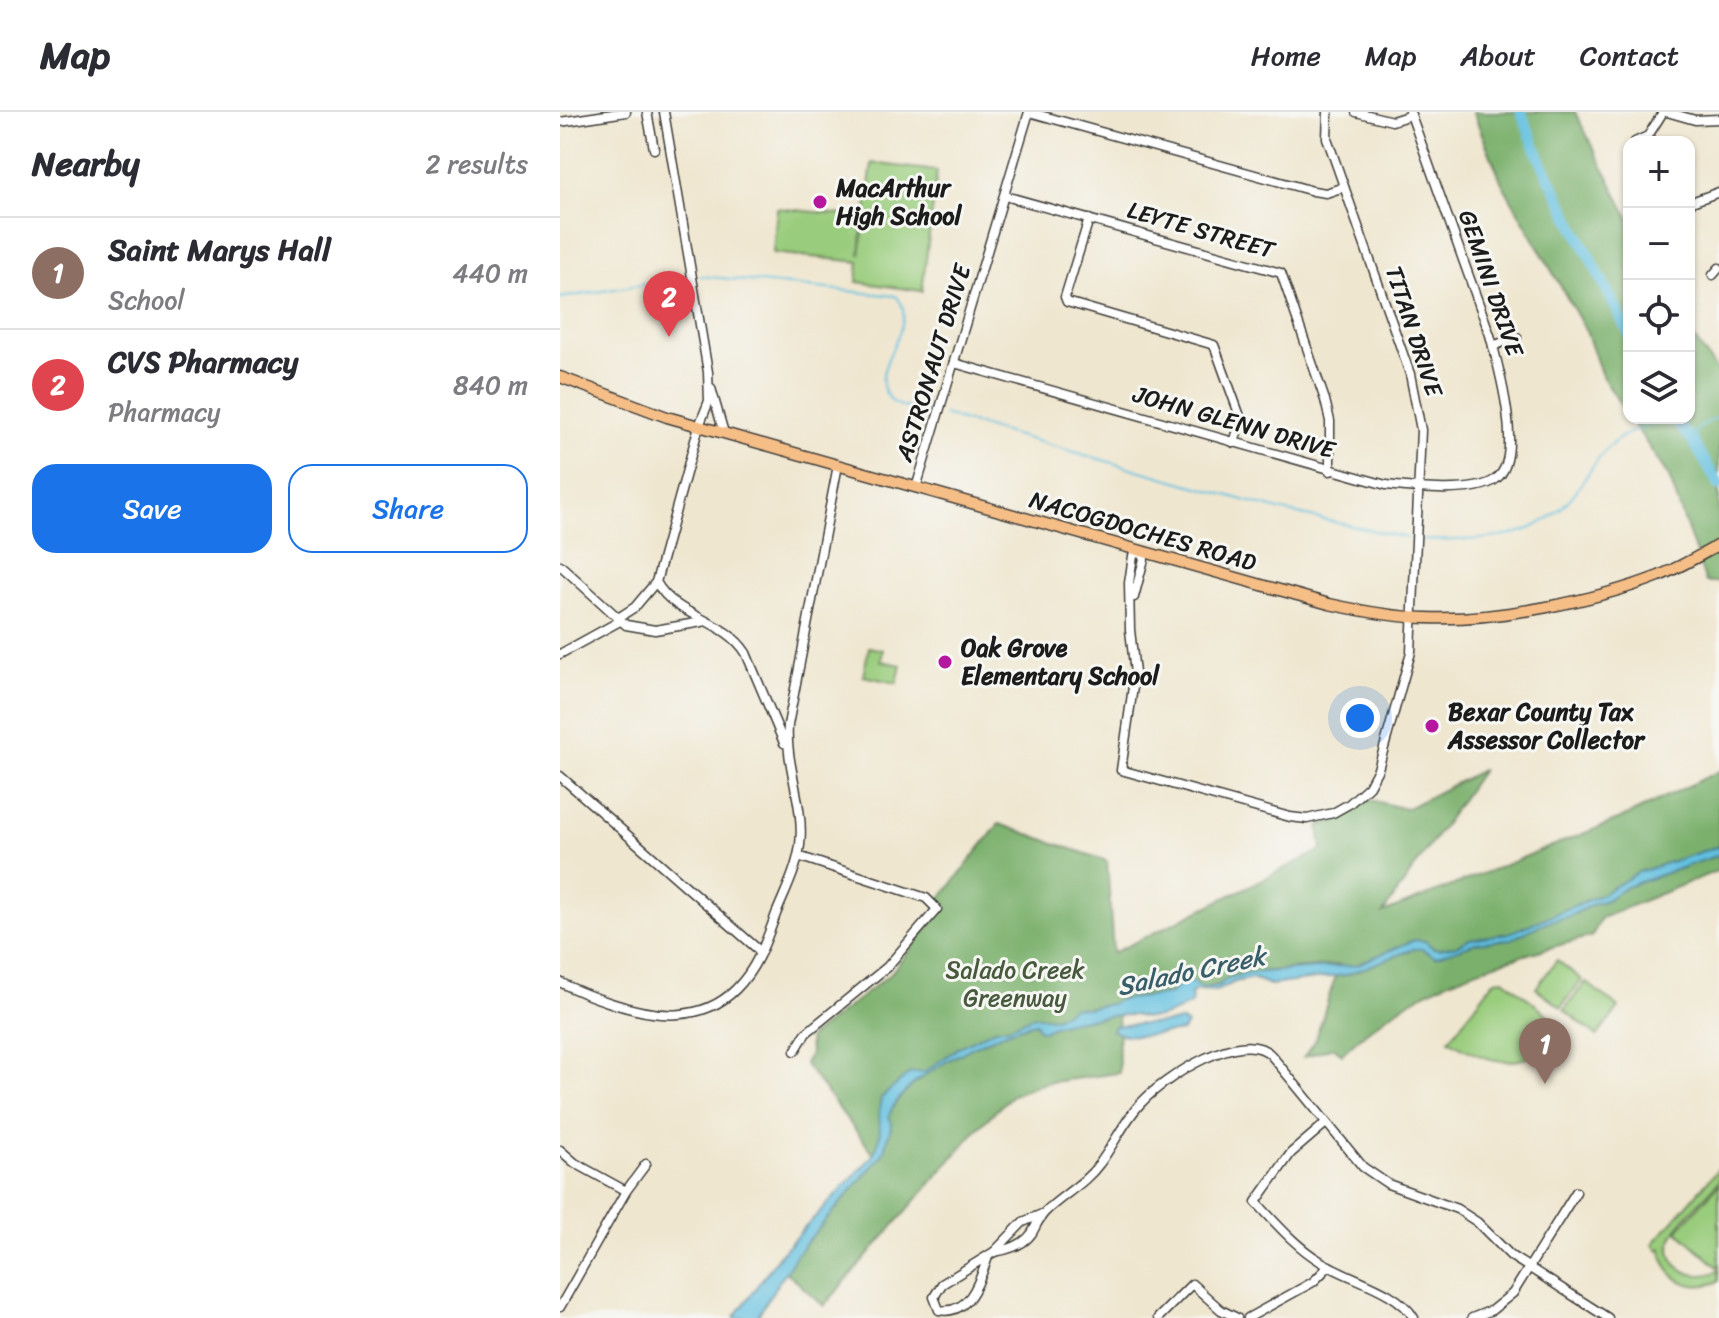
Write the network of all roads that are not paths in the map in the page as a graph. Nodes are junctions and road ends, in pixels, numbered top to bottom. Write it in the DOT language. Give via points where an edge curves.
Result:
graph roads {
  1 [pos="626,112"];
  2 [pos="647,112"];
  3 [pos="664,112"];
  4 [pos="1029,112"];
  5 [pos="1328,112"];
  6 [pos="1356,112"];
  7 [pos="1665,112"];
  8 [pos="1410,114"];
  9 [pos="1719,119"];
  10 [pos="560,122"];
  11 [pos="1648,136"];
  12 [pos="654,149"];
  13 [pos="1344,187"];
  14 [pos="1719,192"];
  15 [pos="1005,196"];
  16 [pos="1695,201"];
  17 [pos="1089,219"];
  18 [pos="1517,337"];
  19 [pos="1493,346"];
  20 [pos="954,363"];
  21 [pos="560,377"];
  22 [pos="710,386"];
  23 [pos="699,426"];
  24 [pos="724,433"];
  25 [pos="1234,443"];
  26 [pos="838,465"];
  27 [pos="1330,471"];
  28 [pos="1503,471"];
  29 [pos="916,488"];
  30 [pos="1420,488"];
  31 [pos="1719,545"];
  32 [pos="1139,551"];
  33 [pos="560,565"];
  34 [pos="656,582"];
  35 [pos="1413,617"];
  36 [pos="621,621"];
  37 [pos="707,622"];
  38 [pos="560,654"];
  39 [pos="787,751"];
  40 [pos="560,776"];
  41 [pos="798,856"];
  42 [pos="761,952"];
  43 [pos="560,982"];
  44 [pos="795,1051"];
  45 [pos="1326,1123"];
  46 [pos="560,1150"];
  47 [pos="646,1164"];
  48 [pos="626,1191"];
  49 [pos="1576,1192"];
  50 [pos="1042,1214"];
  51 [pos="991,1254"];
  52 [pos="1329,1266"];
  53 [pos="1529,1267"];
  54 [pos="560,1307"];
  55 [pos="1158,1318"];
  56 [pos="1237,1318"];
  57 [pos="1248,1318"];
  58 [pos="1414,1318"];
  59 [pos="1472,1318"];
  60 [pos="1608,1318"];
  1 -- 10 [label="street"];
  2 -- 12 [label="street"];
  3 -- 22 [label="street"];
  4 -- 13 [label="street" via="1313,191"];
  4 -- 15 [label="street, ASTRONAUT DRIVE"];
  5 -- 13 [label="street, TITAN DRIVE" via="1327,138"];
  6 -- 8 [label="street" via="1392,121"];
  7 -- 9 [label="street" via="1695,120"];
  7 -- 11 [label="street"];
  8 -- 19 [label="street, GEMINI DRIVE"];
  13 -- 30 [label="street, TITAN DRIVE" via="1415,388"];
  14 -- 16 [label="street"];
  15 -- 17 [label="street, LEYTE STREET"];
  15 -- 20 [label="street, ASTRONAUT DRIVE"];
  17 -- 25 [label="street" via="1067,302 1214,345 1241,419"];
  17 -- 27 [label="street, LEYTE STREET" via="1281,273 1325,400"];
  18 -- 19 [label="street"];
  19 -- 28 [label="street, GEMINI DRIVE" via="1507,420 1508,459"];
  20 -- 25 [label="street, JOHN GLENN DRIVE"];
  20 -- 29 [label="street, ASTRONAUT DRIVE"];
  21 -- 23 [label="main road, NACOGDOCHES ROAD"];
  22 -- 23 [label="street"];
  22 -- 24 [label="street"];
  23 -- 24 [label="main road, NACOGDOCHES ROAD"];
  23 -- 34 [label="street"];
  24 -- 26 [label="main road, NACOGDOCHES ROAD"];
  25 -- 27 [label="street, JOHN GLENN DRIVE"];
  26 -- 29 [label="main road, NACOGDOCHES ROAD"];
  26 -- 39 [label="street" via="789,714"];
  27 -- 30 [label="street, JOHN GLENN DRIVE"];
  28 -- 30 [label="street, JOHN GLENN DRIVE" via="1479,485"];
  29 -- 32 [label="main road, NACOGDOCHES ROAD"];
  30 -- 35 [label="street, TITAN DRIVE"];
  31 -- 35 [label="main road, NACOGDOCHES ROAD" via="1645,581 1585,598 1484,615"];
  32 -- 35 [label="main road, NACOGDOCHES ROAD" via="1329,604"];
  32 -- 35 [label="street, TITAN DRIVE" via="1131,570 1135,673 1121,770 1298,818 1333,813 1369,786 1411,652"];
  33 -- 36 [label="street"];
  34 -- 36 [label="street"];
  34 -- 37 [label="street" via="671,602"];
  36 -- 37 [label="street" via="655,630"];
  36 -- 38 [label="street"];
  37 -- 39 [label="street" via="742,647"];
  39 -- 41 [label="street" via="800,823"];
  40 -- 42 [label="street"];
  41 -- 42 [label="street"];
  41 -- 44 [label="street" via="936,905 935,914 887,967 806,1033"];
  42 -- 43 [label="street" via="736,990 689,1014 639,1012"];
  45 -- 50 [label="street" via="1271,1055 1259,1046 1238,1046 1201,1061 1140,1104 1100,1164"];
  45 -- 52 [label="street" via="1291,1153 1256,1202 1283,1231"];
  45 -- 53 [label="street" via="1377,1177 1457,1209"];
  46 -- 48 [label="street"];
  47 -- 48 [label="street"];
  48 -- 54 [label="street"];
  49 -- 53 [label="street"];
  50 -- 51 [label="street" via="1023,1222"];
  50 -- 51 [label="street" via="1028,1238"];
  51 -- 51 [label="street" via="942,1284 934,1297 939,1310 954,1309 973,1294"];
  52 -- 57 [label="street" via="1313,1282"];
  52 -- 58 [label="street" via="1397,1297"];
  53 -- 59 [label="street" via="1507,1299"];
  53 -- 60 [label="street"];
  55 -- 56 [label="street" via="1192,1284"];
}
